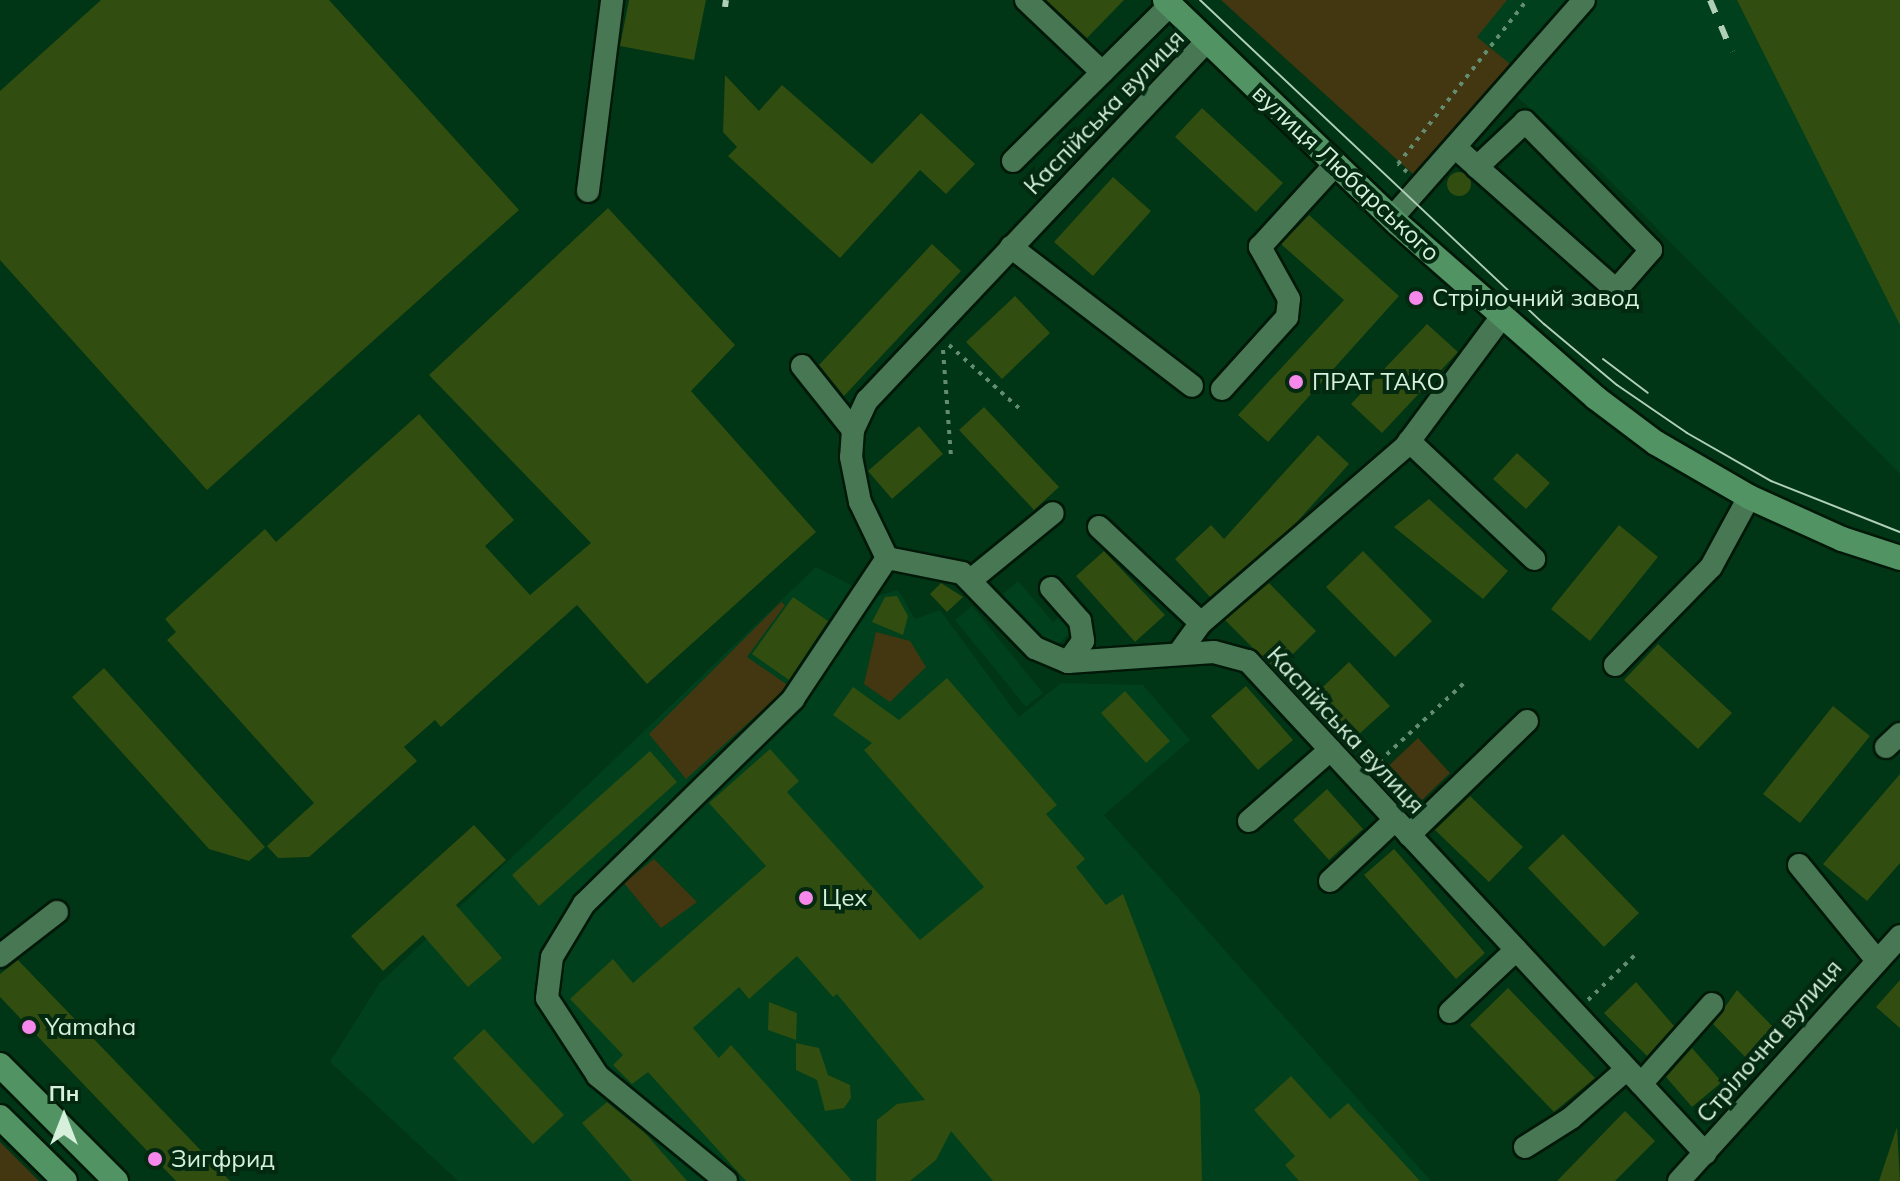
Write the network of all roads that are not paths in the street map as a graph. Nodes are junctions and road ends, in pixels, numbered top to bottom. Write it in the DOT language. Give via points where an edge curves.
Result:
graph roads {
  1 [pos="612,0"];
  2 [pos="1026,0"];
  3 [pos="1584,0"];
  4 [pos="1176,4"];
  5 [pos="1207,41"];
  6 [pos="1102,72"];
  7 [pos="1455,147"];
  8 [pos="1013,161"];
  9 [pos="1335,165"];
  10 [pos="1477,167"];
  11 [pos="588,191"];
  12 [pos="1392,218"];
  13 [pos="1011,247"];
  14 [pos="1500,319"];
  15 [pos="802,366"];
  16 [pos="1192,386"];
  17 [pos="1222,389"];
  18 [pos="853,430"];
  19 [pos="1409,441"];
  20 [pos="1749,497"];
  21 [pos="1053,513"];
  22 [pos="1099,527"];
  23 [pos="887,558"];
  24 [pos="1900,558"];
  25 [pos="1534,559"];
  26 [pos="972,579"];
  27 [pos="1051,588"];
  28 [pos="1201,623"];
  29 [pos="1179,653"];
  30 [pos="1068,662"];
  31 [pos="1615,665"];
  32 [pos="1527,721"];
  33 [pos="1330,750"];
  34 [pos="1249,821"];
  35 [pos="1402,827"];
  36 [pos="1799,865"];
  37 [pos="1330,881"];
  38 [pos="57,912"];
  39 [pos="1900,936"];
  40 [pos="1516,950"];
  41 [pos="0,956"];
  42 [pos="1876,959"];
  43 [pos="1712,1004"];
  44 [pos="1450,1012"];
  45 [pos="0,1065"];
  46 [pos="1634,1076"];
  47 [pos="0,1117"];
  48 [pos="1525,1147"];
  49 [pos="1705,1153"];
  50 [pos="65,1181"];
  51 [pos="116,1181"];
  52 [pos="726,1181"];
  53 [pos="1679,1181"];
  1 -- 11 [label="street"];
  2 -- 6 [label="street"];
  3 -- 7 [label="street"];
  4 -- 5 [label="main road, вулиця Любарського"];
  4 -- 6 [label="street"];
  5 -- 9 [label="main road, вулиця Любарського"];
  5 -- 13 [label="street, Каспійська вулиця"];
  6 -- 8 [label="street"];
  7 -- 10 [label="street"];
  7 -- 12 [label="street"];
  9 -- 12 [label="main road, вулиця Любарського"];
  9 -- 17 [label="street" via="1260,247 1289,299 1287,317"];
  10 -- 10 [label="street" via="1616,290 1651,250 1525,122"];
  12 -- 14 [label="main road, вулиця Любарського"];
  13 -- 16 [label="street"];
  13 -- 18 [label="street, Каспійська вулиця" via="867,400"];
  14 -- 19 [label="street"];
  14 -- 20 [label="main road, вулиця Любарського" via="1656,443"];
  15 -- 18 [label="street"];
  18 -- 23 [label="street, Каспійська вулиця" via="851,457 860,502"];
  19 -- 25 [label="street"];
  19 -- 28 [label="street"];
  20 -- 24 [label="main road, вулиця Любарського" via="1842,539"];
  20 -- 31 [label="street" via="1711,567"];
  21 -- 26 [label="street"];
  22 -- 28 [label="street"];
  23 -- 26 [label="street" via="937,564"];
  23 -- 52 [label="street" via="793,699 584,904 552,957 547,998 598,1076"];
  26 -- 30 [label="street" via="1035,648"];
  27 -- 30 [label="street" via="1080,621 1083,641"];
  28 -- 29 [label="street"];
  29 -- 30 [label="street, Каспійська вулиця"];
  29 -- 33 [label="street, Каспійська вулиця" via="1214,652 1248,661"];
  32 -- 35 [label="street"];
  33 -- 34 [label="street"];
  33 -- 35 [label="street, Каспійська вулиця"];
  35 -- 37 [label="street"];
  35 -- 40 [label="street, Каспійська вулиця"];
  36 -- 42 [label="street"];
  38 -- 41 [label="street"];
  39 -- 42 [label="street, Стрілочна вулиця"];
  40 -- 44 [label="street"];
  40 -- 46 [label="street, Каспійська вулиця"];
  42 -- 49 [label="street, Стрілочна вулиця"];
  43 -- 46 [label="street"];
  45 -- 51 [label="main road"];
  46 -- 48 [label="street"];
  46 -- 49 [label="street, Каспійська вулиця"];
  47 -- 50 [label="main road"];
  49 -- 53 [label="street, Стрілочна вулиця"];
}
